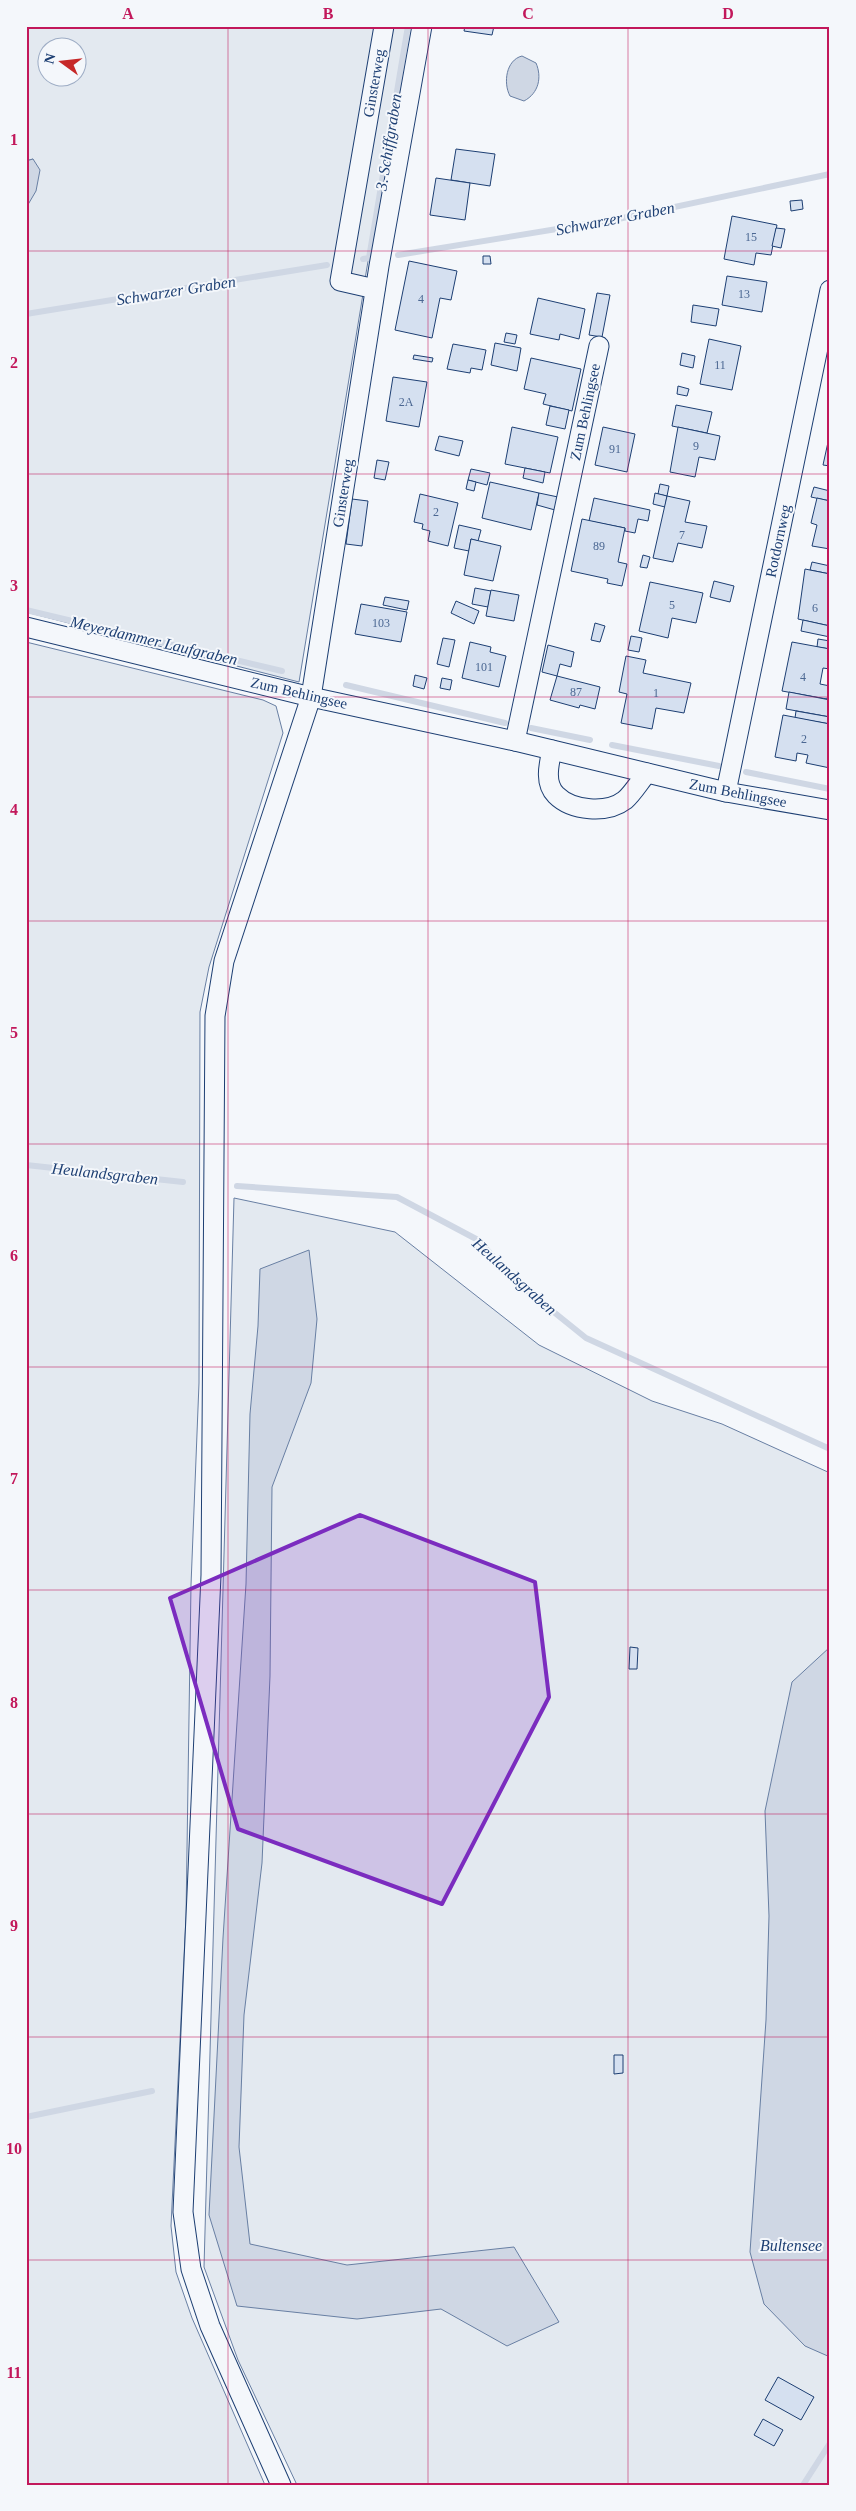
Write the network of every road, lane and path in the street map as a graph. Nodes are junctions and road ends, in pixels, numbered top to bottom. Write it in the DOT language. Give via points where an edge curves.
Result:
graph roads {
  1 [pos="384,26"];
  2 [pos="422,26"];
  3 [pos="376,289"];
  4 [pos="830,290"];
  5 [pos="599,346"];
  6 [pos="26,627"];
  7 [pos="311,697"];
  8 [pos="515,741"];
  9 [pos="552,750"];
  10 [pos="647,773"];
  11 [pos="726,792"];
  12 [pos="830,810"];
  13 [pos="281,2485"];
  1 -- 3 [label="street, Ginsterweg" via="340,281"];
  2 -- 3 [label="street, Ginsterweg"];
  3 -- 7 [label="street, Ginsterweg"];
  4 -- 11 [label="street, Rotdornweg"];
  5 -- 8 [label="street, Zum Behlingsee"];
  6 -- 7 [label="street, Zum Behlingsee"];
  7 -- 8 [label="street, Zum Behlingsee"];
  7 -- 13 [label="street, Ginsterweg" via="224,961 215,1016 211,1575 183,2212 191,2269 210,2326"];
  8 -- 9 [label="street, Zum Behlingsee"];
  9 -- 10 [label="street, Zum Behlingsee"];
  9 -- 10 [label="street" via="548,774 555,794 577,807 612,806 624,800"];
  10 -- 11 [label="street, Zum Behlingsee"];
  11 -- 12 [label="street, Zum Behlingsee"];
}
